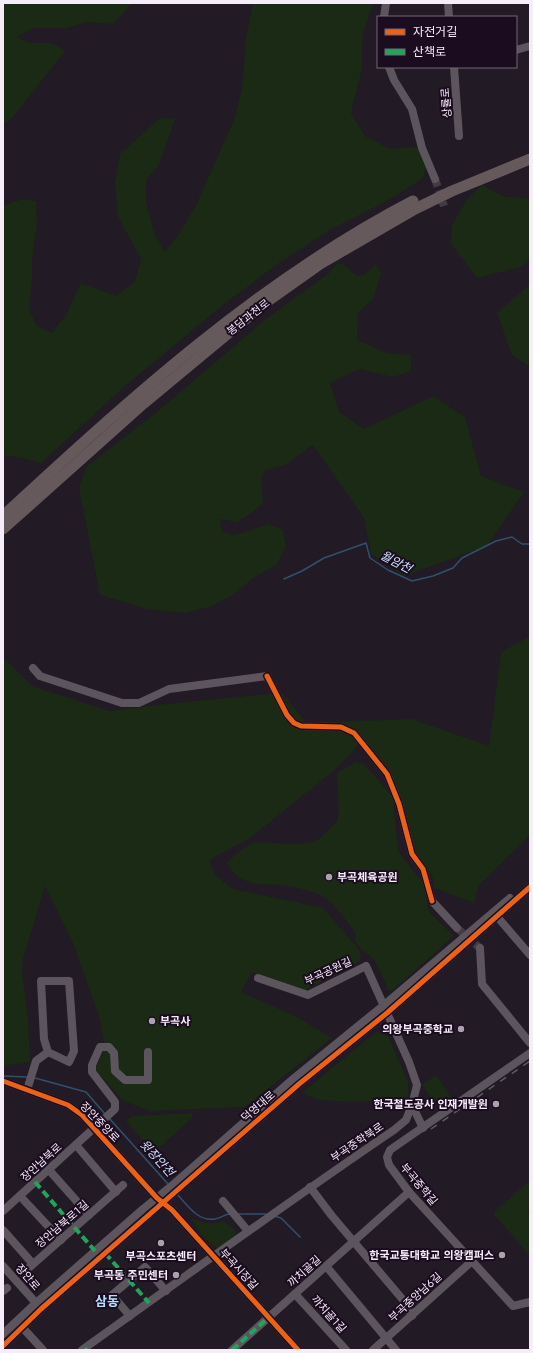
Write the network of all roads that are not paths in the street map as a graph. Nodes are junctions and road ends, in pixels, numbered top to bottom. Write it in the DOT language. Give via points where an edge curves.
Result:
graph roads {
  1 [pos="386,3"];
  2 [pos="448,3"];
  3 [pos="384,16"];
  4 [pos="449,16"];
  5 [pos="530,46"];
  6 [pos="517,50"];
  7 [pos="389,68"];
  8 [pos="454,68"];
  9 [pos="459,136"];
  10 [pos="530,152"];
  11 [pos="530,159"];
  12 [pos="434,180"];
  13 [pos="3,516"];
  14 [pos="3,529"];
  15 [pos="33,668"];
  16 [pos="530,880"];
  17 [pos="530,887"];
  18 [pos="495,914"];
  19 [pos="457,928"];
  20 [pos="480,948"];
  21 [pos="530,955"];
  22 [pos="258,978"];
  23 [pos="384,1005"];
  24 [pos="388,1013"];
  25 [pos="530,1043"];
  26 [pos="48,1052"];
  27 [pos="148,1052"];
  28 [pos="530,1053"];
  29 [pos="4,1081"];
  30 [pos="27,1087"];
  31 [pos="412,1105"];
  32 [pos="97,1126"];
  33 [pos="423,1128"];
  34 [pos="76,1145"];
  35 [pos="49,1170"];
  36 [pos="123,1185"];
  37 [pos="176,1187"];
  38 [pos="310,1187"];
  39 [pos="116,1192"];
  40 [pos="410,1192"];
  41 [pos="20,1196"];
  42 [pos="163,1198"];
  43 [pos="223,1201"];
  44 [pos="3,1211"];
  45 [pos="89,1215"];
  46 [pos="246,1228"];
  47 [pos="3,1230"];
  48 [pos="61,1240"];
  49 [pos="353,1242"];
  50 [pos="214,1257"];
  51 [pos="472,1261"];
  52 [pos="33,1264"];
  53 [pos="3,1266"];
  54 [pos="326,1266"];
  55 [pos="23,1273"];
  56 [pos="166,1291"];
  57 [pos="295,1294"];
  58 [pos="530,1302"];
  59 [pos="36,1303"];
  60 [pos="130,1316"];
  61 [pos="412,1316"];
  62 [pos="269,1317"];
  63 [pos="22,1327"];
  64 [pos="3,1334"];
  65 [pos="386,1339"];
  66 [pos="3,1346"];
  67 [pos="84,1349"];
  68 [pos="43,1350"];
  69 [pos="232,1350"];
  70 [pos="298,1350"];
  71 [pos="346,1350"];
  72 [pos="373,1350"];
  73 [pos="396,1350"];
  1 -- 3 [label="street"];
  2 -- 4 [label="street"];
  5 -- 6 [label="street"];
  7 -- 12 [label="street" via="412,110"];
  8 -- 9 [label="street, 상률로"];
  10 -- 13 [label="highway, 봉담과천로" via="462,179 385,216 278,284 207,337 143,390"];
  11 -- 14 [label="highway, 봉담과천로" via="415,209 320,264 202,354"];
  15 -- 19 [label="street" via="40,676 122,703 139,703 169,689 267,676 287,715 294,723 301,726 341,727 354,733 387,774 399,804 412,854 423,869 432,901"];
  16 -- 18 [label="street, 덕영대로"];
  17 -- 18 [label="street, 덕영대로"];
  18 -- 21 [label="street"];
  18 -- 23 [label="street, 덕영대로"];
  18 -- 24 [label="street, 덕영대로"];
  20 -- 25 [label="street" via="482,984"];
  22 -- 23 [label="street, 부곡공원길" via="308,995 366,966"];
  23 -- 24 [label="street, 부곡중학북로"];
  23 -- 37 [label="street, 덕영대로" via="293,1079"];
  24 -- 31 [label="street, 부곡중학북로" via="417,1085"];
  24 -- 37 [label="street, 덕영대로"];
  26 -- 26 [label="street" via="69,1062 74,1051 70,981 41,981 44,1039"];
  26 -- 30 [label="street" via="36,1061"];
  27 -- 32 [label="street, 장안남북로" via="148,1080 124,1080 115,1071 114,1053 109,1047 100,1047 92,1065 92,1072 115,1102 116,1109"];
  28 -- 33 [label="street, 부곡중학길"];
  29 -- 30 [label="street, 장안중앙로"];
  30 -- 32 [label="street, 장안중앙로" via="68,1105"];
  31 -- 33 [label="street"];
  31 -- 38 [label="street, 부곡중학북로" via="406,1120 394,1130"];
  32 -- 34 [label="street, 장안남북로"];
  32 -- 42 [label="street, 장안중앙로"];
  33 -- 40 [label="street, 부곡중학길" via="390,1150 386,1157 389,1165"];
  34 -- 35 [label="street, 장안남북로"];
  34 -- 39 [label="street"];
  35 -- 41 [label="street, 장안남북로"];
  35 -- 45 [label="street"];
  36 -- 39 [label="street, 장안남북로1길"];
  37 -- 42 [label="street, 덕영대로"];
  38 -- 46 [label="street, 부곡중학북로" via="260,1223"];
  38 -- 49 [label="street"];
  39 -- 45 [label="street, 장안남북로1길"];
  40 -- 49 [label="street, 까치골길"];
  40 -- 51 [label="street, 부곡중학길"];
  41 -- 44 [label="street, 장안남북로"];
  41 -- 48 [label="street"];
  42 -- 50 [label="street, 부곡시장길"];
  42 -- 59 [label="street, 덕영대로"];
  42 -- 63 [label="street, 덕영대로"];
  43 -- 46 [label="street"];
  45 -- 48 [label="street, 장안남북로1길"];
  46 -- 50 [label="street"];
  47 -- 52 [label="street"];
  48 -- 52 [label="street, 장안남북로1길"];
  49 -- 54 [label="street, 까치골길"];
  49 -- 61 [label="street" via="404,1301"];
  50 -- 56 [label="street"];
  50 -- 62 [label="street, 부곡시장길"];
  51 -- 58 [label="street, 부곡중학길" via="513,1306"];
  51 -- 61 [label="street, 부곡중앙남6길"];
  52 -- 55 [label="street, 장안남북로1길"];
  53 -- 59 [label="street, 장안로"];
  54 -- 57 [label="street, 까치골길"];
  54 -- 65 [label="street"];
  56 -- 60 [label="street"];
  56 -- 60 [label="street" via="145,1267 112,1295"];
  57 -- 62 [label="street, 까치골길"];
  57 -- 71 [label="street, 까치골1길"];
  59 -- 64 [label="street, 덕영대로"];
  60 -- 67 [label="street"];
  61 -- 65 [label="street, 부곡중앙남6길"];
  62 -- 69 [label="street, 까치골길"];
  62 -- 70 [label="street, 부곡시장길"];
  63 -- 66 [label="street, 덕영대로"];
  63 -- 68 [label="street"];
  65 -- 72 [label="street, 부곡중앙남6길"];
  65 -- 73 [label="street"];
}
